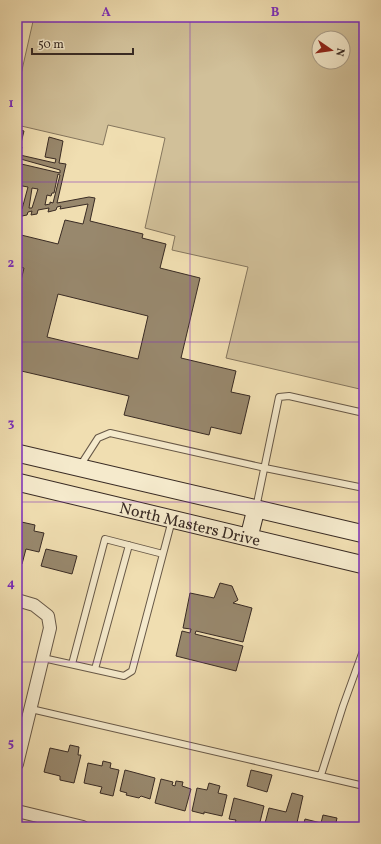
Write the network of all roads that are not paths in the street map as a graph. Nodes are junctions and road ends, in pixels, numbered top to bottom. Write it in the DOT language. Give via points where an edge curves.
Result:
graph roads {
  1 [pos="364,413"];
  2 [pos="17,453"];
  3 [pos="80,468"];
  4 [pos="265,468"];
  5 [pos="17,482"];
  6 [pos="364,488"];
  7 [pos="256,509"];
  8 [pos="172,519"];
  9 [pos="364,534"];
  10 [pos="250,537"];
  11 [pos="129,545"];
  12 [pos="163,554"];
  13 [pos="364,565"];
  14 [pos="17,600"];
  15 [pos="364,648"];
  16 [pos="43,658"];
  17 [pos="72,664"];
  18 [pos="95,669"];
  19 [pos="31,709"];
  20 [pos="17,764"];
  21 [pos="321,775"];
  22 [pos="364,786"];
  23 [pos="17,811"];
  24 [pos="83,827"];
  1 -- 4 [label="lane" via="289,396 279,397"];
  2 -- 3 [label="main road, North Masters Drive"];
  3 -- 4 [label="lane" via="98,438 110,433"];
  3 -- 7 [label="main road, North Masters Drive"];
  4 -- 6 [label="lane"];
  4 -- 7 [label="lane"];
  5 -- 8 [label="main road, North Masters Drive"];
  7 -- 9 [label="main road, North Masters Drive"];
  7 -- 10 [label="main road"];
  8 -- 10 [label="main road, North Masters Drive"];
  8 -- 12 [label="lane"];
  10 -- 13 [label="main road, North Masters Drive"];
  11 -- 12 [label="lane"];
  11 -- 17 [label="lane" via="105,539"];
  11 -- 18 [label="lane"];
  12 -- 18 [label="lane" via="132,671 124,676"];
  14 -- 16 [label="street" via="34,605 48,616 50,628"];
  15 -- 21 [label="lane"];
  16 -- 17 [label="lane"];
  16 -- 19 [label="street"];
  17 -- 18 [label="lane"];
  19 -- 20 [label="street"];
  19 -- 21 [label="lane"];
  21 -- 22 [label="lane"];
  23 -- 24 [label="street"];
}
